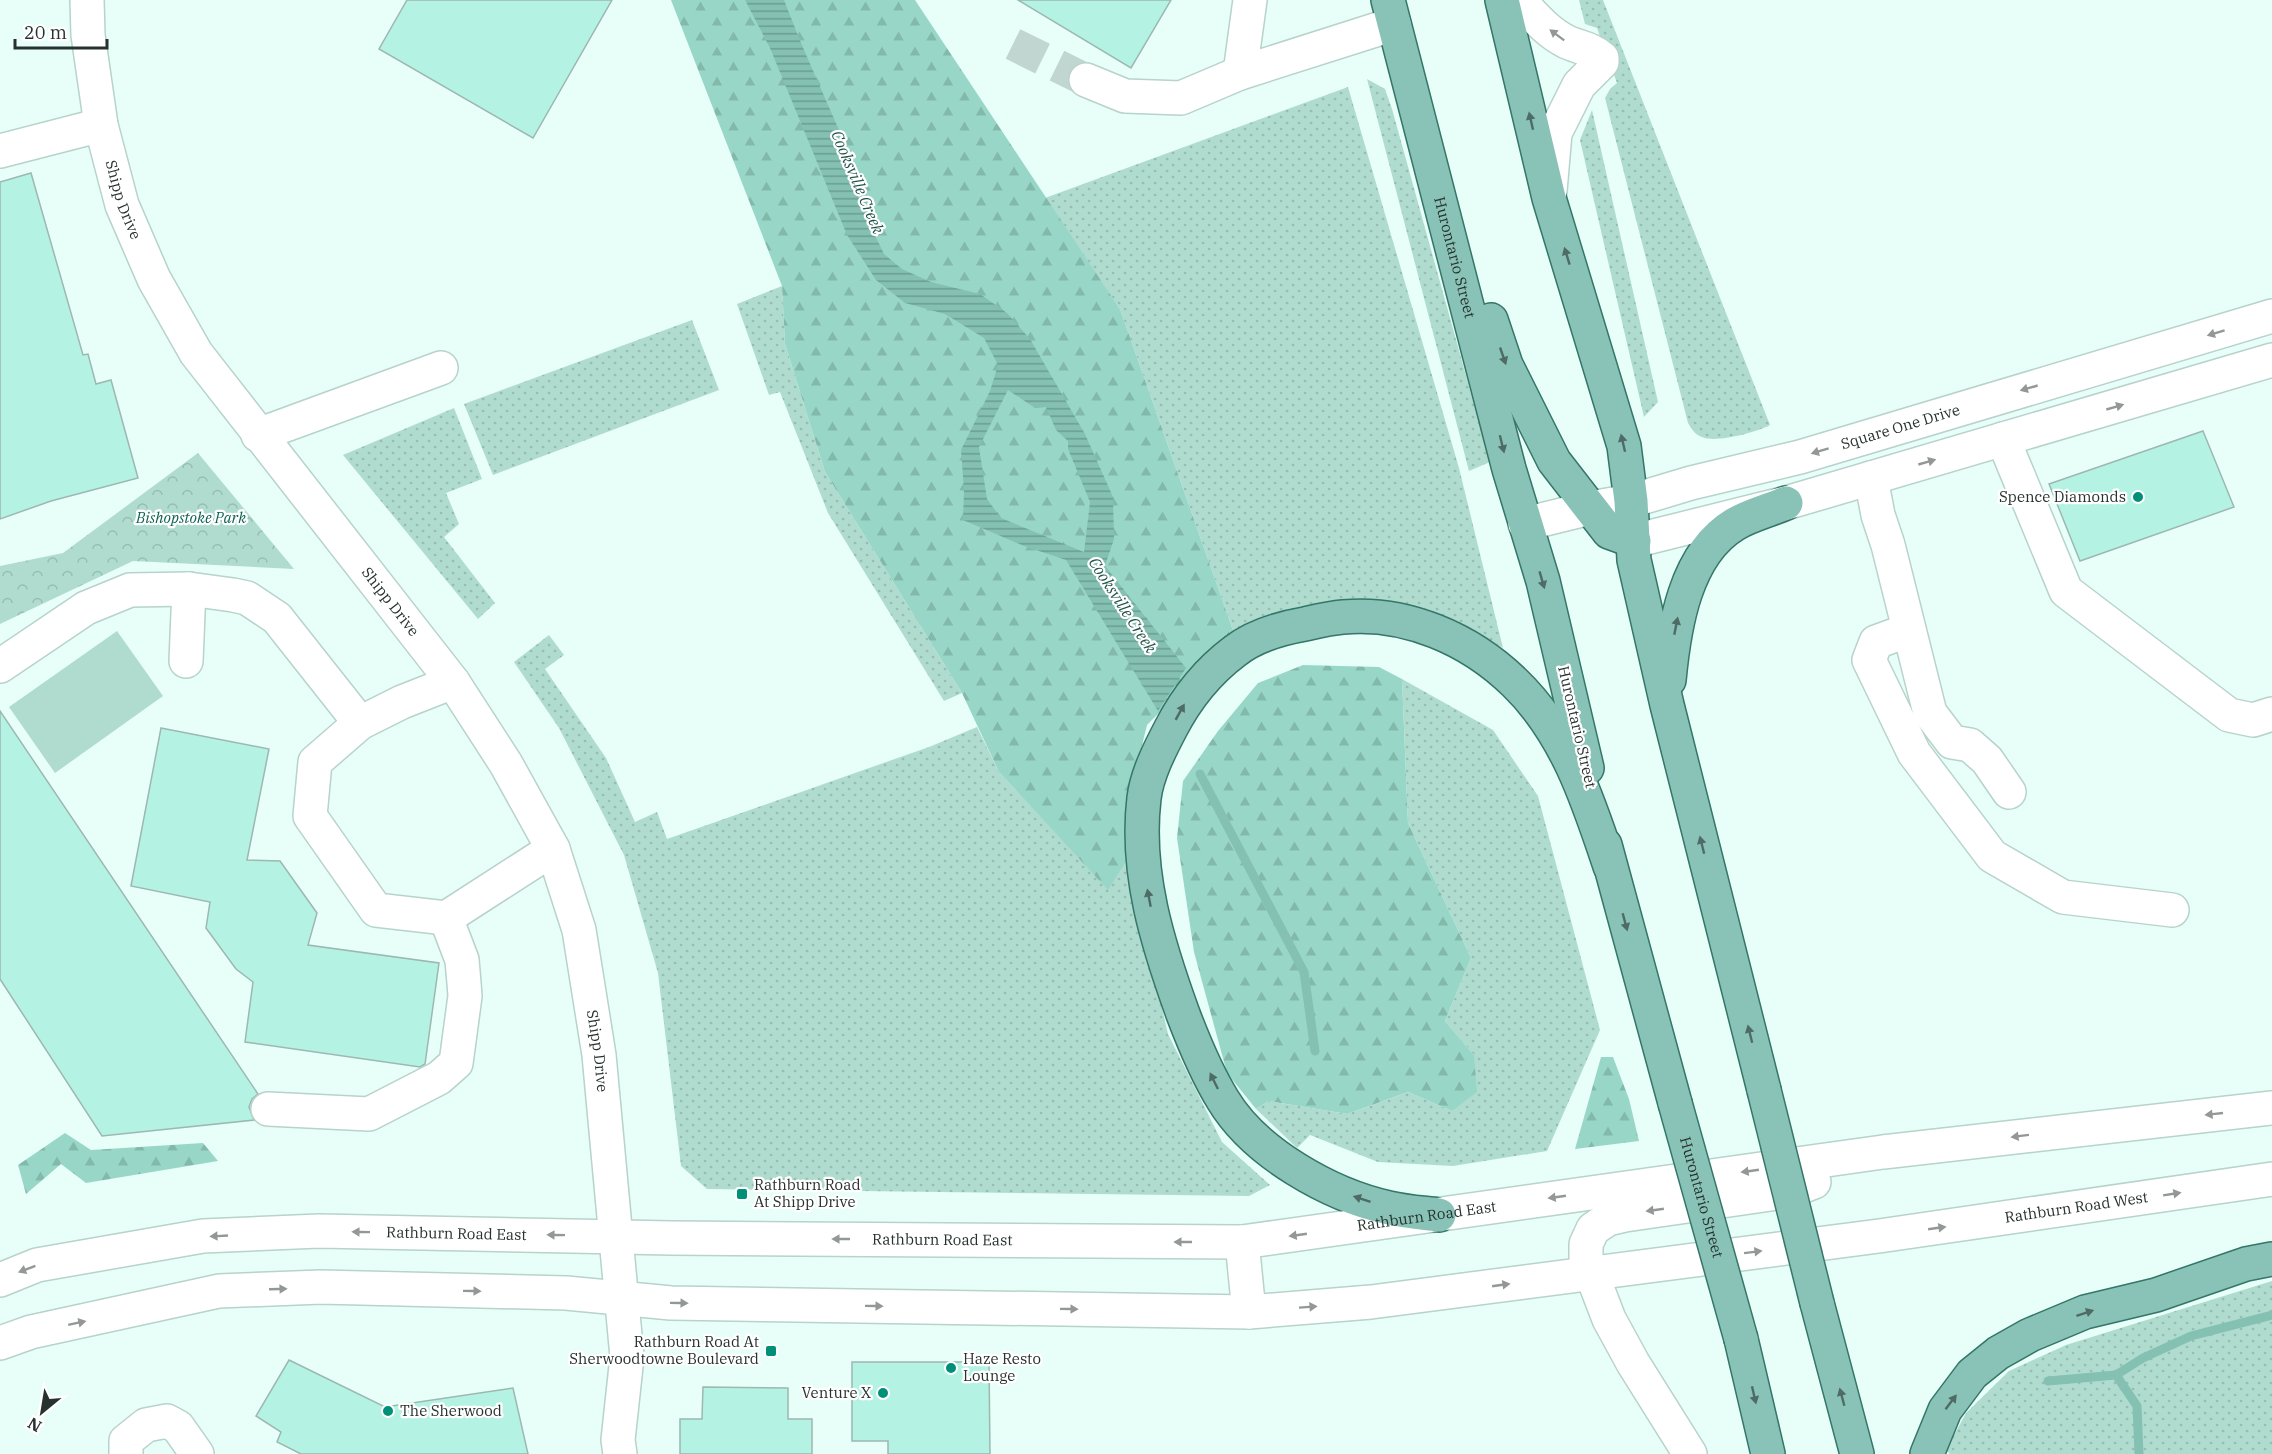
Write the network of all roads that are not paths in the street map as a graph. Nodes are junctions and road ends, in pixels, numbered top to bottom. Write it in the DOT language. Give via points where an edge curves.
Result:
graph roads {
  1 [pos="87,0"];
  2 [pos="1250,0"];
  3 [pos="1502,0"];
  4 [pos="1519,0"];
  5 [pos="1394,22"];
  6 [pos="1240,74"];
  7 [pos="1086,80"];
  8 [pos="102,125"];
  9 [pos="0,151"];
  10 [pos="1549,198"];
  11 [pos="2272,316"];
  12 [pos="2272,360"];
  13 [pos="441,368"];
  14 [pos="258,435"];
  15 [pos="2003,439"];
  16 [pos="1871,478"];
  17 [pos="1631,501"];
  18 [pos="1786,503"];
  19 [pos="1590,508"];
  20 [pos="1525,524"];
  21 [pos="1634,542"];
  22 [pos="189,589"];
  23 [pos="1909,630"];
  24 [pos="186,661"];
  25 [pos="0,666"];
  26 [pos="453,682"];
  27 [pos="1666,705"];
  28 [pos="2272,714"];
  29 [pos="360,723"];
  30 [pos="2009,792"];
  31 [pos="553,849"];
  32 [pos="1610,866"];
  33 [pos="2172,910"];
  34 [pos="446,918"];
  35 [pos="2272,1108"];
  36 [pos="268,1109"];
  37 [pos="1850,1157"];
  38 [pos="2272,1179"];
  39 [pos="1440,1215"];
  40 [pos="615,1236"];
  41 [pos="1242,1242"];
  42 [pos="2266,1258"];
  43 [pos="1591,1272"];
  44 [pos="0,1280"];
  45 [pos="621,1299"];
  46 [pos="1249,1312"];
  47 [pos="0,1343"];
  48 [pos="126,1454"];
  49 [pos="197,1454"];
  50 [pos="620,1454"];
  51 [pos="1690,1454"];
  52 [pos="1768,1454"];
  53 [pos="1857,1454"];
  54 [pos="1927,1454"];
  1 -- 8 [label="street, Shipp Drive" via="88,34"];
  2 -- 6 [label="street"];
  10 -- 3 [label="main road, one-way"];
  10 -- 4 [label="street, one-way" via="1554,133 1579,85 1602,58 1565,41"];
  5 -- 6 [label="street"];
  5 -- 19 [label="main road, one-way" via="1506,365 1554,461"];
  5 -- 20 [label="main road, Hurontario Street, one-way"];
  6 -- 7 [label="street" via="1181,99 1125,96"];
  8 -- 9 [label="street"];
  8 -- 14 [label="street, Shipp Drive" via="122,205 154,279 196,353"];
  17 -- 10 [label="main road, one-way" via="1624,446"];
  11 -- 17 [label="street, Square One Drive, one-way" via="1800,457"];
  15 -- 12 [label="street, one-way"];
  13 -- 14 [label="street"];
  14 -- 26 [label="street, Shipp Drive"];
  16 -- 15 [label="street, one-way"];
  15 -- 28 [label="street" via="2066,591 2229,715 2253,720"];
  16 -- 18 [label="street"];
  16 -- 23 [label="street"];
  17 -- 19 [label="street, Square One Drive"];
  17 -- 21 [label="main road"];
  18 -- 21 [label="street"];
  27 -- 18 [label="main road, one-way" via="1678,615 1698,564 1715,540 1735,524"];
  19 -- 20 [label="street, Square One Drive"];
  19 -- 21 [label="main road" via="1609,532"];
  20 -- 32 [label="main road, Hurontario Street, one-way" via="1543,581"];
  21 -- 27 [label="main road" via="1634,560"];
  22 -- 24 [label="street"];
  22 -- 25 [label="street" via="130,590 86,608"];
  22 -- 29 [label="street" via="247,598 277,618"];
  23 -- 30 [label="street" via="1930,713 1952,742 1971,745 1987,760"];
  23 -- 33 [label="street" via="1876,642 1869,660 1914,753 1992,856 2063,897"];
  26 -- 29 [label="street"];
  26 -- 31 [label="street, Shipp Drive" via="506,764"];
  53 -- 27 [label="main road, one-way, bridge"];
  29 -- 34 [label="street" via="315,762 310,816 376,910"];
  31 -- 34 [label="street"];
  31 -- 40 [label="street, Shipp Drive" via="579,930 598,1055"];
  39 -- 32 [label="main road, one-way" via="1389,1208 1309,1176 1248,1133 1224,1101 1191,1034 1162,957 1144,871 1144,795 1160,749 1188,698 1207,674 1237,648 1296,625 1343,617 1388,617 1427,627 1463,644 1499,669 1540,711 1562,743 1584,790"];
  32 -- 52 [label="main road, Hurontario Street, one-way, bridge" via="1741,1339"];
  34 -- 36 [label="street" via="462,960 465,996 456,1063 439,1078 369,1114"];
  35 -- 37 [label="street, Rathburn Road East, one-way"];
  37 -- 39 [label="street, Rathburn Road East, one-way"];
  37 -- 43 [label="street, one-way" via="1836,1170 1791,1191 1639,1212 1608,1220 1593,1229 1586,1244"];
  43 -- 38 [label="street, Rathburn Road West, one-way" via="1879,1236"];
  39 -- 41 [label="street, Rathburn Road East, one-way"];
  41 -- 40 [label="street, Rathburn Road East, one-way"];
  40 -- 44 [label="street, Rathburn Road East, one-way" via="319,1231 203,1236 37,1265"];
  40 -- 45 [label="street, Shipp Drive"];
  41 -- 46 [label="street"];
  54 -- 42 [label="main road, one-way" via="1945,1410 1972,1374 1998,1353 2085,1312 2156,1295"];
  46 -- 43 [label="street, one-way" via="1371,1302"];
  43 -- 51 [label="street" via="1618,1337"];
  45 -- 46 [label="street, one-way" via="671,1304"];
  47 -- 45 [label="street, one-way" via="32,1332 219,1291 321,1287 566,1293"];
  45 -- 50 [label="street, Shipp Drive" via="627,1357 618,1440"];
  48 -- 49 [label="street" via="126,1442 146,1425 167,1421 178,1427"];
}
